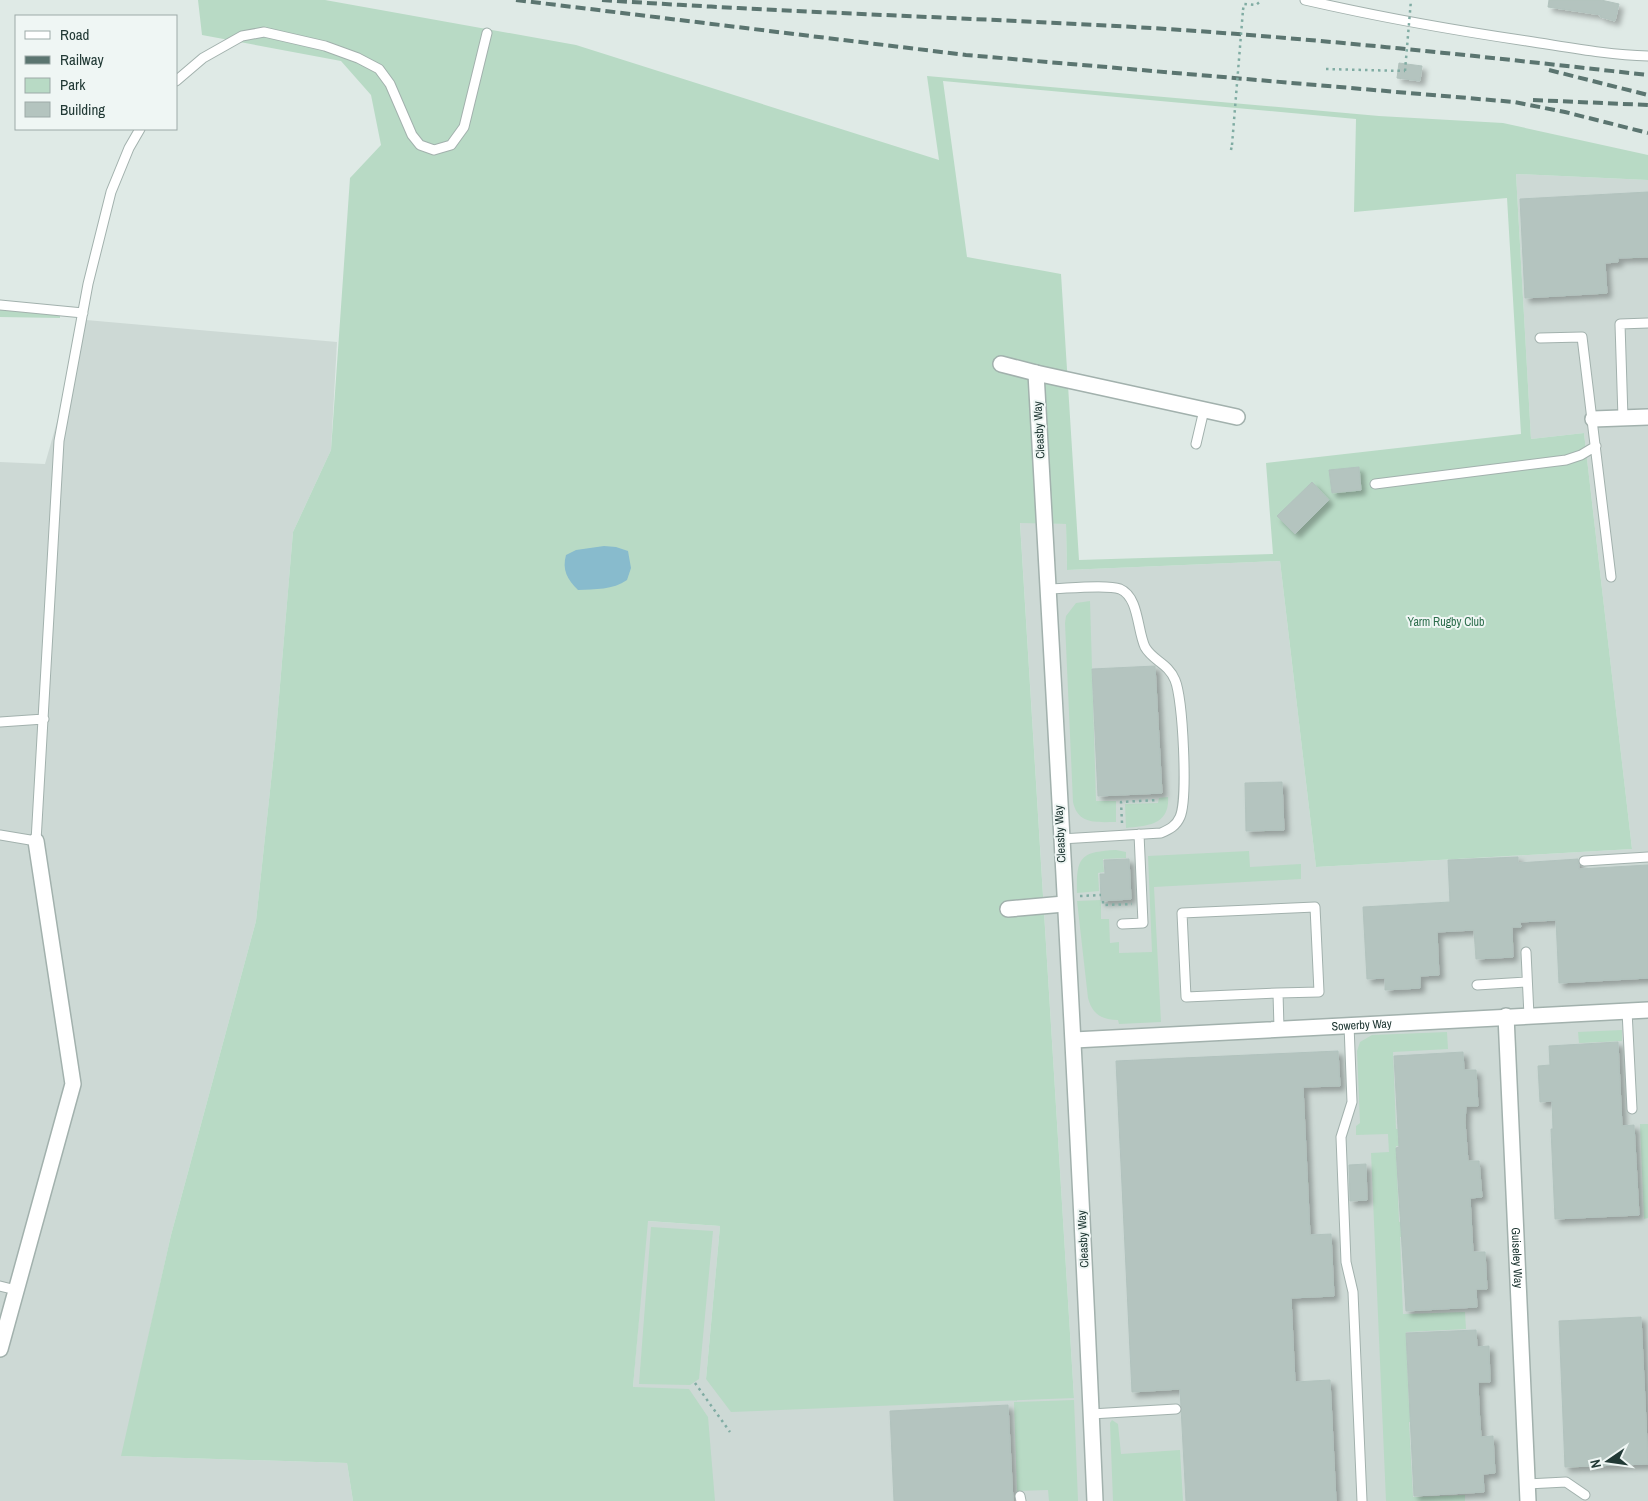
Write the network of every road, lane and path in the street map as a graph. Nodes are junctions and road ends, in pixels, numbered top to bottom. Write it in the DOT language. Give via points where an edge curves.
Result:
graph roads {
  1 [pos="1262,0"];
  2 [pos="1305,0"];
  3 [pos="1411,0"];
  4 [pos="487,33"];
  5 [pos="1648,56"];
  6 [pos="1326,69"];
  7 [pos="178,79"];
  8 [pos="139,130"];
  9 [pos="1231,150"];
  10 [pos="0,305"];
  11 [pos="83,313"];
  12 [pos="1648,323"];
  13 [pos="1540,338"];
  14 [pos="1001,364"];
  15 [pos="1036,373"];
  16 [pos="1204,410"];
  17 [pos="1237,417"];
  18 [pos="1648,417"];
  19 [pos="1623,418"];
  20 [pos="1593,419"];
  21 [pos="1196,444"];
  22 [pos="1596,446"];
  23 [pos="1375,484"];
  24 [pos="1611,577"];
  25 [pos="1047,589"];
  26 [pos="44,720"];
  27 [pos="0,722"];
  28 [pos="1157,800"];
  29 [pos="1139,834"];
  30 [pos="0,835"];
  31 [pos="1123,835"];
  32 [pos="1061,839"];
  33 [pos="36,841"];
  34 [pos="1648,857"];
  35 [pos="1584,862"];
  36 [pos="1101,895"];
  37 [pos="1069,900"];
  38 [pos="1103,901"];
  39 [pos="1135,904"];
  40 [pos="1008,909"];
  41 [pos="1122,924"];
  42 [pos="1526,952"];
  43 [pos="1527,982"];
  44 [pos="1477,985"];
  45 [pos="1278,993"];
  46 [pos="1648,1010"];
  47 [pos="1627,1011"];
  48 [pos="1506,1016"];
  49 [pos="1529,1016"];
  50 [pos="1349,1025"];
  51 [pos="1279,1028"];
  52 [pos="1074,1040"];
  53 [pos="1632,1109"];
  54 [pos="0,1286"];
  55 [pos="16,1290"];
  56 [pos="0,1349"];
  57 [pos="694,1383"];
  58 [pos="1176,1409"];
  59 [pos="1091,1414"];
  60 [pos="730,1432"];
  61 [pos="1527,1484"];
  62 [pos="1586,1495"];
  63 [pos="1095,1501"];
  64 [pos="1362,1501"];
  65 [pos="1528,1501"];
  1 -- 9 [label="path, bridge" via="1256,5 1244,4"];
  2 -- 5 [label="lane" via="1453,30"];
  3 -- 6 [label="path, bridge" via="1406,72"];
  4 -- 7 [label="lane" via="464,127 450,145 434,150 420,145 412,135 390,84 379,69 325,46 264,32 242,36 203,58"];
  8 -- 11 [label="lane" via="111,192"];
  10 -- 11 [label="lane"];
  11 -- 26 [label="lane" via="59,440"];
  12 -- 19 [label="lane" via="1620,324"];
  13 -- 20 [label="lane" via="1582,337"];
  14 -- 15 [label="street"];
  15 -- 16 [label="street"];
  15 -- 25 [label="street, Cleasby Way"];
  16 -- 17 [label="street"];
  16 -- 21 [label="lane"];
  18 -- 19 [label="street"];
  19 -- 20 [label="street"];
  20 -- 22 [label="lane"];
  22 -- 23 [label="lane" via="1566,460"];
  22 -- 24 [label="lane"];
  25 -- 29 [label="lane" via="1108,587 1127,594 1134,606 1146,648 1165,664 1176,681 1185,798 1180,816 1172,828 1161,833"];
  25 -- 32 [label="street, Cleasby Way"];
  26 -- 27 [label="lane"];
  26 -- 33 [label="lane"];
  28 -- 31 [label="path" via="1121,802"];
  29 -- 31 [label="lane"];
  29 -- 41 [label="lane" via="1143,923"];
  30 -- 33 [label="lane"];
  31 -- 32 [label="lane"];
  32 -- 37 [label="street, Cleasby Way"];
  33 -- 55 [label="street" via="73,1084"];
  34 -- 35 [label="lane"];
  36 -- 37 [label="path"];
  37 -- 40 [label="street"];
  37 -- 52 [label="street, Cleasby Way"];
  38 -- 39 [label="path" via="1103,905"];
  42 -- 43 [label="lane"];
  43 -- 44 [label="lane"];
  43 -- 49 [label="lane"];
  45 -- 45 [label="lane" via="1186,997 1182,913 1315,907 1318,992"];
  45 -- 51 [label="lane"];
  46 -- 47 [label="street, Sowerby Way"];
  47 -- 49 [label="street, Sowerby Way"];
  47 -- 53 [label="lane"];
  48 -- 49 [label="street, Sowerby Way"];
  48 -- 50 [label="street, Sowerby Way"];
  48 -- 61 [label="street, Guiseley Way"];
  50 -- 51 [label="street, Sowerby Way"];
  50 -- 64 [label="lane" via="1352,1102 1341,1137 1346,1262 1353,1292"];
  51 -- 52 [label="street, Sowerby Way"];
  52 -- 59 [label="street, Cleasby Way"];
  54 -- 55 [label="lane"];
  55 -- 56 [label="street"];
  57 -- 60 [label="path"];
  58 -- 59 [label="lane"];
  59 -- 63 [label="street, Cleasby Way"];
  61 -- 62 [label="lane" via="1566,1482"];
  61 -- 65 [label="street, Guiseley Way"];
}
